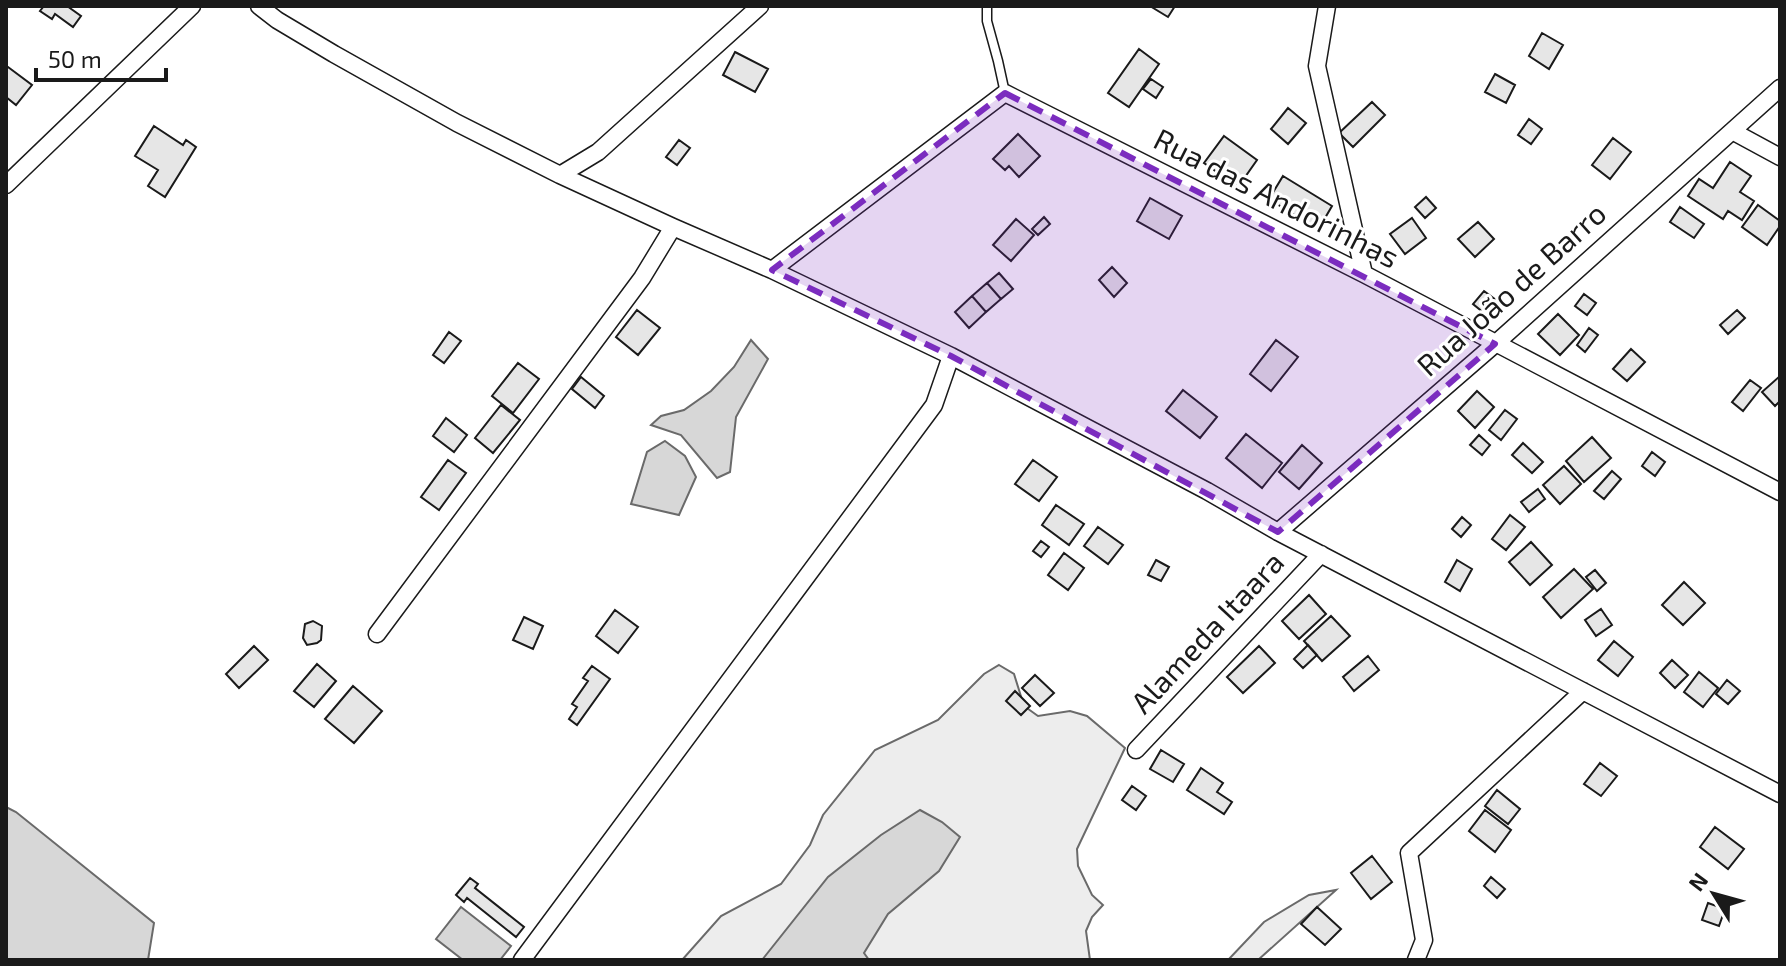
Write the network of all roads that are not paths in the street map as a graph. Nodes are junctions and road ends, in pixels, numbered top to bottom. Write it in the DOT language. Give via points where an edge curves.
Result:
graph roads {
  1 [pos="192,6"];
  2 [pos="259,6"];
  3 [pos="760,6"];
  4 [pos="987,6"];
  5 [pos="1327,6"];
  6 [pos="1780,88"];
  7 [pos="1005,93"];
  8 [pos="1732,131"];
  9 [pos="1780,157"];
  10 [pos="560,175"];
  11 [pos="6,185"];
  12 [pos="673,227"];
  13 [pos="772,270"];
  14 [pos="1364,274"];
  15 [pos="1495,344"];
  16 [pos="951,356"];
  17 [pos="1780,492"];
  18 [pos="1278,532"];
  19 [pos="1321,554"];
  20 [pos="377,634"];
  21 [pos="1583,691"];
  22 [pos="1136,750"];
  23 [pos="1776,786"];
  24 [pos="522,960"];
  25 [pos="1416,960"];
  1 -- 11 [label="street"];
  2 -- 10 [label="street" via="405,95"];
  3 -- 10 [label="street" via="598,152"];
  4 -- 7 [label="lane"];
  5 -- 14 [label="street" via="1317,66"];
  6 -- 8 [label="street, Rua João de Barro"];
  7 -- 13 [label="street"];
  7 -- 14 [label="street, Rua das Andorinhas"];
  8 -- 9 [label="street"];
  8 -- 15 [label="street, Rua João de Barro"];
  10 -- 12 [label="street"];
  12 -- 13 [label="street"];
  12 -- 20 [label="street" via="642,278"];
  13 -- 16 [label="street"];
  14 -- 15 [label="street, Rua das Andorinhas"];
  15 -- 17 [label="street, Rua das Andorinhas"];
  15 -- 18 [label="street, Rua João de Barro"];
  16 -- 18 [label="street"];
  16 -- 24 [label="street" via="934,405"];
  18 -- 19 [label="street"];
  19 -- 21 [label="street"];
  19 -- 22 [label="street, Alameda Itaara"];
  21 -- 23 [label="street"];
  21 -- 25 [label="street" via="1409,853 1424,940"];
}
